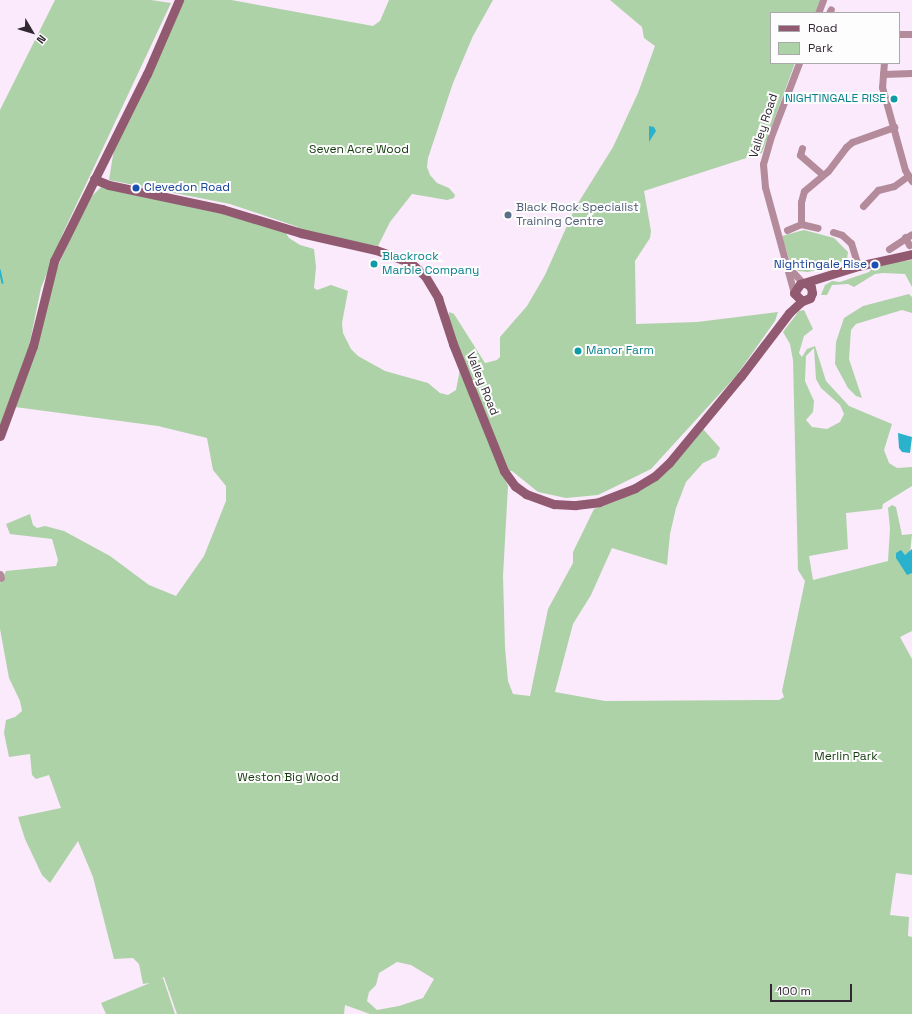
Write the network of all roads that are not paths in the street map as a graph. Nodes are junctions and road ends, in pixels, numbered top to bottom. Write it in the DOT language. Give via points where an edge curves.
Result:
graph roads {
  1 [pos="179,0"];
  2 [pos="823,0"];
  3 [pos="818,12"];
  4 [pos="900,34"];
  5 [pos="912,34"];
  6 [pos="799,64"];
  7 [pos="884,64"];
  8 [pos="912,73"];
  9 [pos="883,74"];
  10 [pos="894,127"];
  11 [pos="799,153"];
  12 [pos="823,175"];
  13 [pos="910,178"];
  14 [pos="94,179"];
  15 [pos="863,206"];
  16 [pos="801,224"];
  17 [pos="818,228"];
  18 [pos="787,230"];
  19 [pos="838,231"];
  20 [pos="909,236"];
  21 [pos="890,249"];
  22 [pos="911,249"];
  23 [pos="858,266"];
  24 [pos="788,267"];
  25 [pos="826,276"];
  26 [pos="804,283"];
  27 [pos="812,292"];
  28 [pos="797,297"];
  29 [pos="0,436"];
  1 -- 14 [label="street" via="147,74"];
  2 -- 3 [label="street"];
  4 -- 5 [label="street"];
  6 -- 24 [label="street, Valley Road" via="763,164 765,187"];
  7 -- 9 [label="street"];
  8 -- 9 [label="street"];
  9 -- 10 [label="street" via="884,98"];
  10 -- 12 [label="street" via="851,139"];
  10 -- 13 [label="street"];
  11 -- 12 [label="street"];
  12 -- 16 [label="street" via="808,186 798,199"];
  13 -- 15 [label="street" via="878,190 872,201"];
  14 -- 28 [label="street, Valley Road" via="109,185 222,210 301,233 376,250 411,263 425,276 438,298 453,344 504,471 512,483 526,494 554,504 599,502 655,476 669,463 741,376 789,313"];
  14 -- 29 [label="street" via="54,261 33,346"];
  16 -- 17 [label="street"];
  16 -- 18 [label="street"];
  19 -- 23 [label="street" via="853,245"];
  20 -- 21 [label="street"];
  20 -- 22 [label="street"];
  22 -- 23 [label="street"];
  23 -- 25 [label="street"];
  24 -- 26 [label="street, Valley Road"];
  24 -- 28 [label="street, Valley Road"];
  25 -- 26 [label="street"];
  25 -- 27 [label="street"];
  26 -- 27 [label="street, Valley Road" via="811,287"];
  26 -- 28 [label="street, Valley Road" via="795,288"];
  27 -- 28 [label="street, Valley Road" via="810,298"];
}
